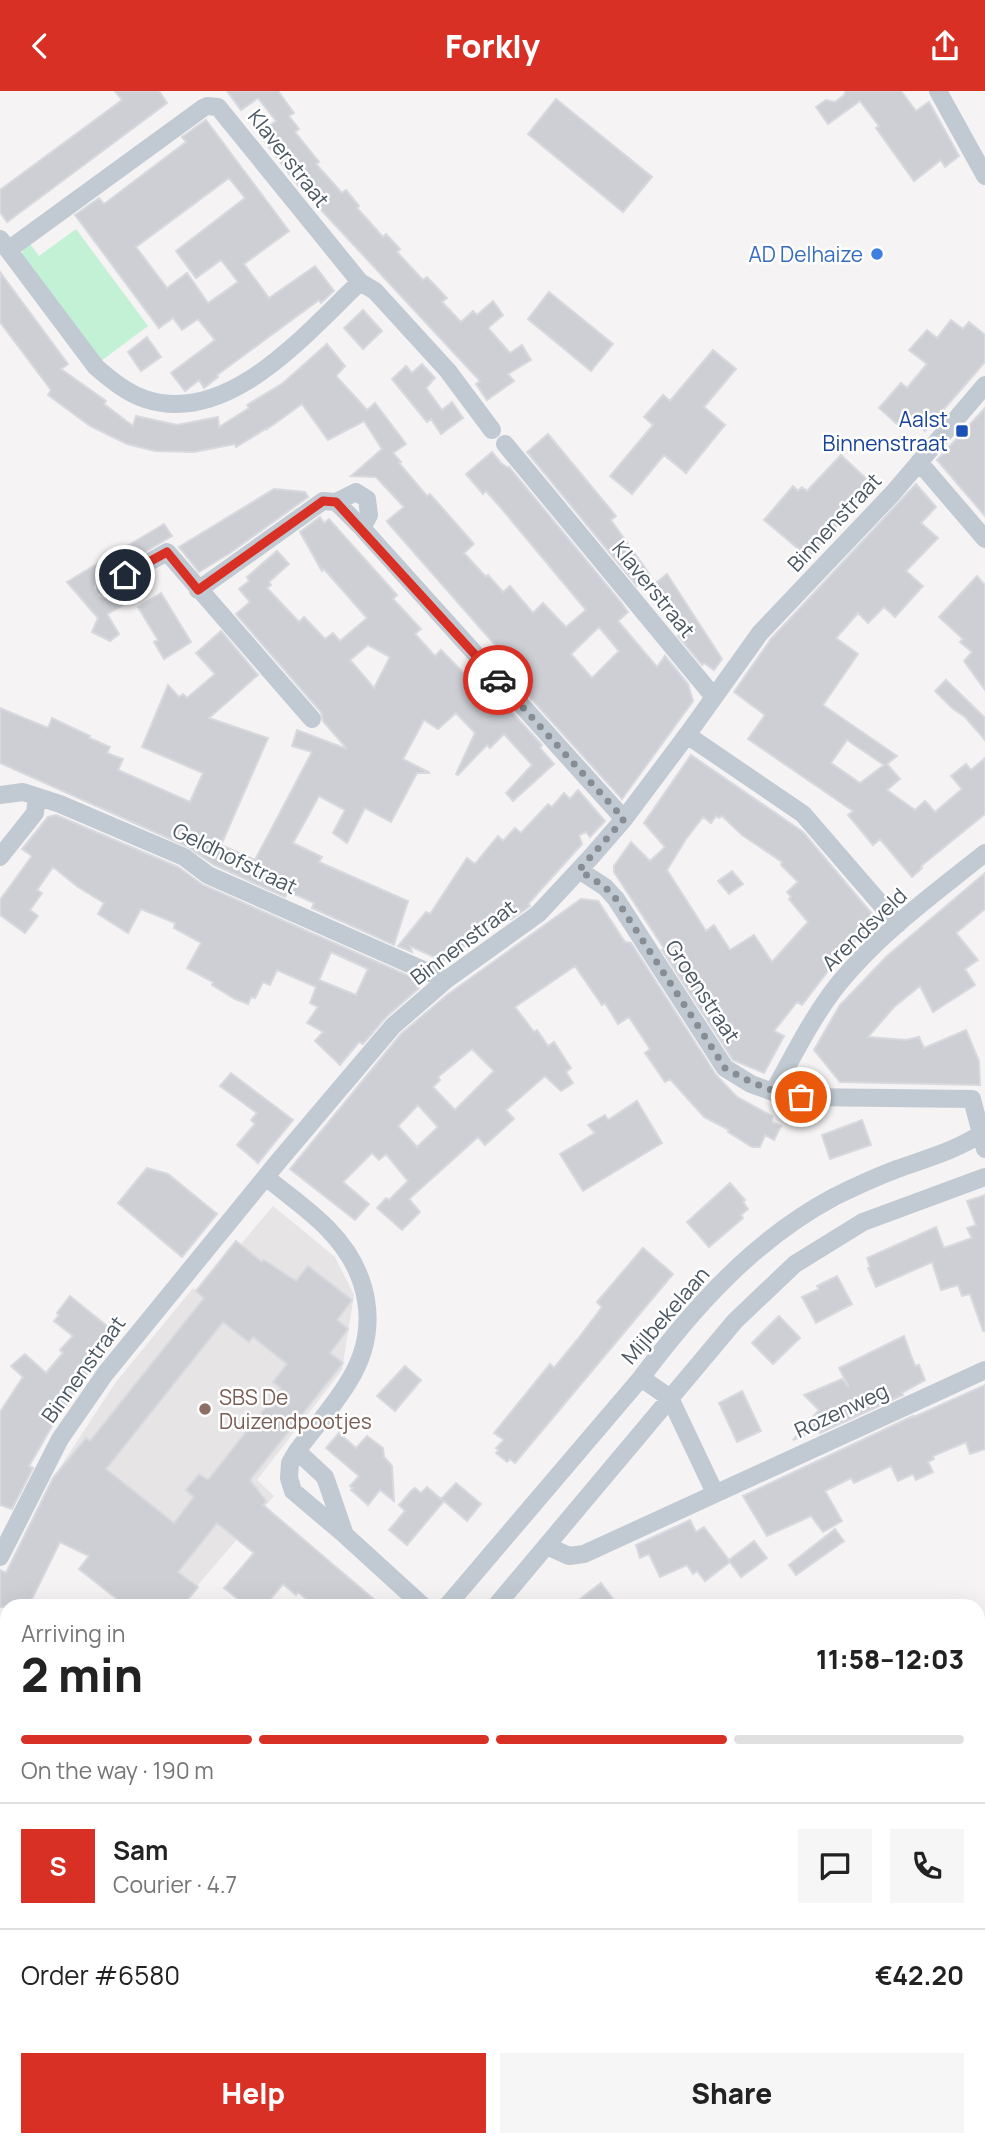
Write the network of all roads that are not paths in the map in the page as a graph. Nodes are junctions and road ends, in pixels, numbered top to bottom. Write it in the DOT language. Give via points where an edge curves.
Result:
graph roads {
  1 [pos="938,91"];
  2 [pos="985,176"];
  3 [pos="4,245"];
  4 [pos="360,282"];
  5 [pos="985,385"];
  6 [pos="492,430"];
  7 [pos="505,444"];
  8 [pos="919,462"];
  9 [pos="985,539"];
  10 [pos="105,587"];
  11 [pos="198,590"];
  12 [pos="714,697"];
  13 [pos="312,719"];
  14 [pos="687,735"];
  15 [pos="0,781"];
  16 [pos="30,794"];
  17 [pos="0,795"];
  18 [pos="624,819"];
  19 [pos="985,853"];
  20 [pos="0,857"];
  21 [pos="579,870"];
  22 [pos="898,924"];
  23 [pos="446,980"];
  24 [pos="773,1092"];
  25 [pos="979,1098"];
  26 [pos="984,1138"];
  27 [pos="266,1177"];
  28 [pos="985,1177"];
  29 [pos="985,1370"];
  30 [pos="641,1378"];
  31 [pos="670,1398"];
  32 [pos="297,1451"];
  33 [pos="715,1493"];
  34 [pos="345,1535"];
  35 [pos="547,1546"];
  36 [pos="0,1557"];
  37 [pos="415,1599"];
  38 [pos="453,1599"];
  39 [pos="502,1599"];
  1 -- 2 [label="street"];
  3 -- 4 [label="street" via="96,367 114,383 145,399 172,403 205,399 243,385 274,363"];
  3 -- 4 [label="street, Klaverstraat" via="212,106 222,110"];
  4 -- 6 [label="street, Klaverstraat" via="375,291 448,371"];
  5 -- 8 [label="street, Binnenstraat"];
  7 -- 12 [label="street, Klaverstraat"];
  8 -- 9 [label="street"];
  8 -- 12 [label="street, Binnenstraat" via="760,633"];
  10 -- 11 [label="street" via="167,552"];
  11 -- 13 [label="street"];
  11 -- 18 [label="street" via="323,501 336,502"];
  12 -- 14 [label="street, Binnenstraat"];
  14 -- 18 [label="street, Binnenstraat"];
  14 -- 22 [label="street" via="803,814"];
  15 -- 16 [label="street"];
  16 -- 17 [label="street, Geldhofstraat"];
  16 -- 20 [label="street" via="35,813"];
  16 -- 23 [label="street, Geldhofstraat" via="184,857 208,875"];
  18 -- 21 [label="street, Binnenstraat"];
  19 -- 22 [label="street, Arendsveld"];
  21 -- 23 [label="street, Binnenstraat" via="538,914"];
  21 -- 24 [label="street, Groenstraat" via="616,899 725,1068"];
  22 -- 24 [label="street, Arendsveld" via="839,982"];
  23 -- 27 [label="street, Binnenstraat" via="393,1026"];
  24 -- 25 [label="street, Groenstraat" via="801,1097"];
  25 -- 26 [label="street, Groenstraat"];
  26 -- 30 [label="street, Mijlbekelaan" via="833,1198 766,1241 715,1288"];
  27 -- 32 [label="street" via="328,1228 352,1258 367,1309 367,1334 359,1361"];
  27 -- 36 [label="street, Binnenstraat" via="105,1374 60,1439"];
  28 -- 31 [label="street" via="863,1222 796,1264 735,1321"];
  29 -- 33 [label="street, Rozenweg"];
  30 -- 31 [label="street"];
  30 -- 38 [label="street, Mijlbekelaan"];
  31 -- 33 [label="street"];
  31 -- 35 [label="street"];
  32 -- 34 [label="street" via="325,1477"];
  32 -- 34 [label="street" via="290,1463 293,1491"];
  33 -- 35 [label="street, Rozenweg" via="584,1554 569,1556"];
  34 -- 37 [label="street"];
  35 -- 39 [label="street"];
}
